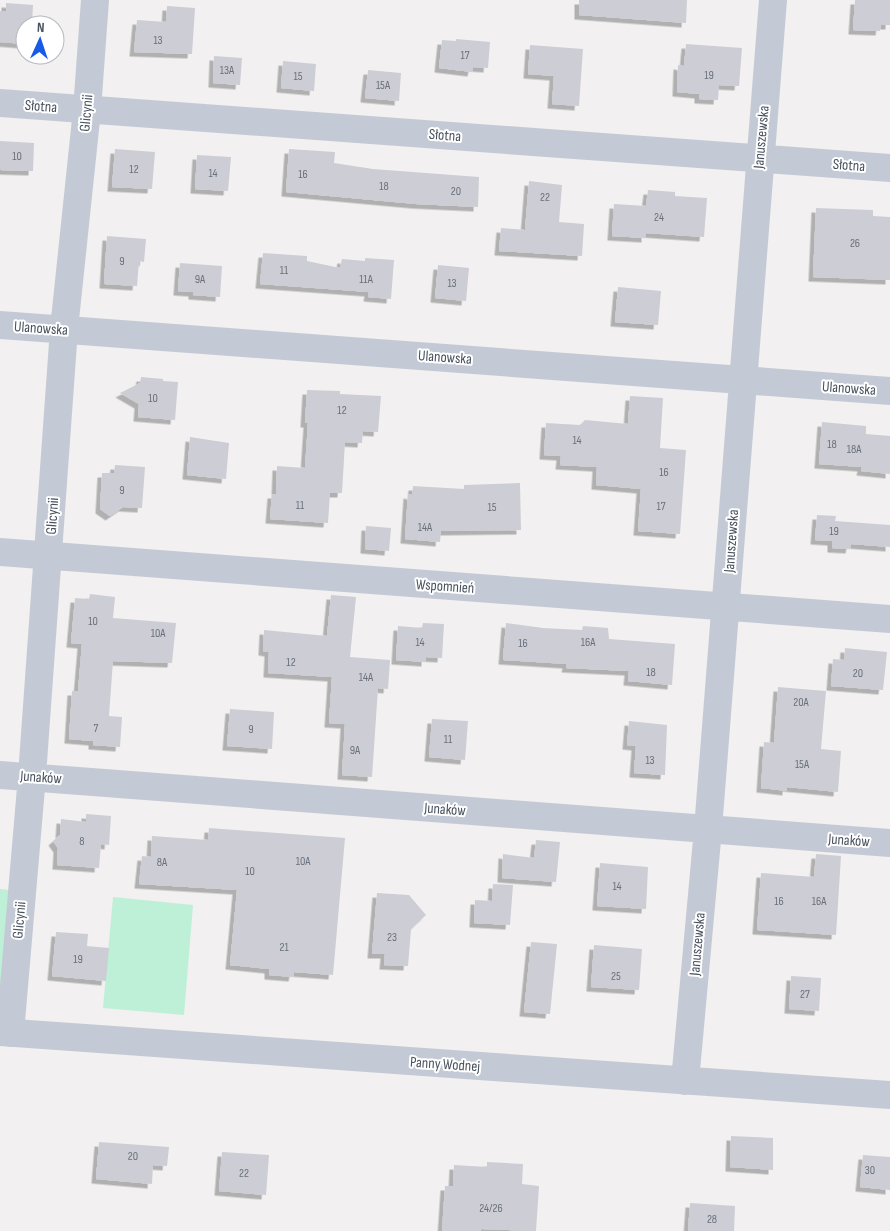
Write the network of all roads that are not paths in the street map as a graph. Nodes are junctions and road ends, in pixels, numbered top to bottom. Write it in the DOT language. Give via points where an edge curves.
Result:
graph roads {
  1 [pos="95,0"];
  2 [pos="773,0"];
  3 [pos="0,103"];
  4 [pos="87,110"];
  5 [pos="759,158"];
  6 [pos="890,168"];
  7 [pos="0,325"];
  8 [pos="64,329"];
  9 [pos="742,380"];
  10 [pos="890,391"];
  11 [pos="0,552"];
  12 [pos="49,556"];
  13 [pos="726,607"];
  14 [pos="890,619"];
  15 [pos="0,775"];
  16 [pos="32,776"];
  17 [pos="708,829"];
  18 [pos="890,843"];
  19 [pos="5,1033"];
  20 [pos="685,1081"];
  21 [pos="890,1095"];
  1 -- 4 [label="street, Glicynii"];
  2 -- 5 [label="street, Januszewska"];
  3 -- 4 [label="street, Słotna"];
  4 -- 5 [label="street, Słotna"];
  4 -- 8 [label="street, Glicynii"];
  5 -- 6 [label="street, Słotna"];
  5 -- 9 [label="street, Januszewska"];
  7 -- 8 [label="street, Ulanowska"];
  8 -- 9 [label="street, Ulanowska"];
  8 -- 12 [label="street, Glicynii"];
  9 -- 10 [label="street, Ulanowska"];
  9 -- 13 [label="street, Januszewska"];
  11 -- 12 [label="street, Wspomnień"];
  12 -- 13 [label="street, Wspomnień"];
  12 -- 16 [label="street, Glicynii"];
  13 -- 14 [label="street, Wspomnień"];
  13 -- 17 [label="street, Januszewska"];
  15 -- 16 [label="street, Junaków"];
  16 -- 17 [label="street, Junaków"];
  16 -- 19 [label="street, Glicynii"];
  17 -- 18 [label="street, Junaków"];
  17 -- 20 [label="street, Januszewska"];
  19 -- 20 [label="street, Panny Wodnej"];
  20 -- 21 [label="street, Panny Wodnej"];
}
